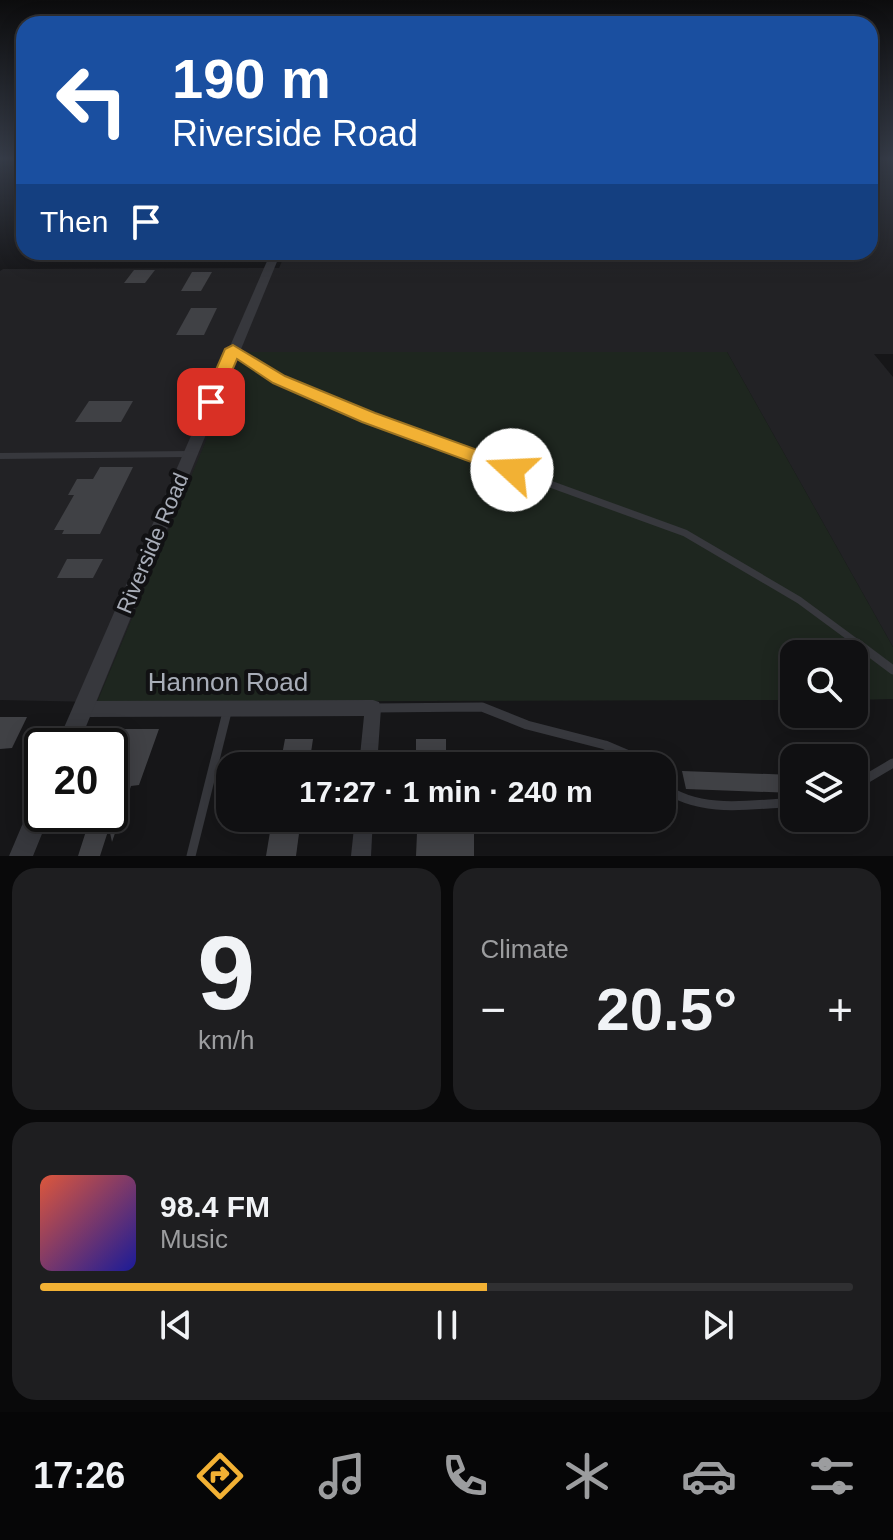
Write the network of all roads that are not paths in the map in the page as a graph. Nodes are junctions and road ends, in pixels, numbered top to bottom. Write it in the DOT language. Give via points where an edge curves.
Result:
graph roads {
  1 [pos="272,260"];
  2 [pos="233,349"];
  3 [pos="189,454"];
  4 [pos="0,456"];
  5 [pos="893,670"];
  6 [pos="228,708"];
  7 [pos="373,708"];
  8 [pos="82,709"];
  9 [pos="74,728"];
  10 [pos="369,752"];
  11 [pos="622,752"];
  12 [pos="893,763"];
  13 [pos="868,778"];
  14 [pos="676,794"];
  15 [pos="780,802"];
  16 [pos="31,832"];
  17 [pos="363,832"];
  18 [pos="21,856"];
  19 [pos="191,856"];
  20 [pos="361,856"];
  1 -- 2 [label="street, Riverside Road"];
  2 -- 3 [label="street, Riverside Road"];
  2 -- 5 [label="lane" via="279,379 368,418 685,533 799,600"];
  3 -- 4 [label="lane"];
  3 -- 8 [label="street, Riverside Road"];
  6 -- 7 [label="street, Hannon Road"];
  6 -- 8 [label="street, Hannon Road"];
  6 -- 19 [label="lane"];
  7 -- 10 [label="street"];
  7 -- 11 [label="lane" via="482,707"];
  8 -- 9 [label="street, Riverside Road"];
  12 -- 13 [label="lane"];
  14 -- 15 [label="lane" via="710,805"];
  16 -- 18 [label="street"];
  17 -- 20 [label="street"];
}
